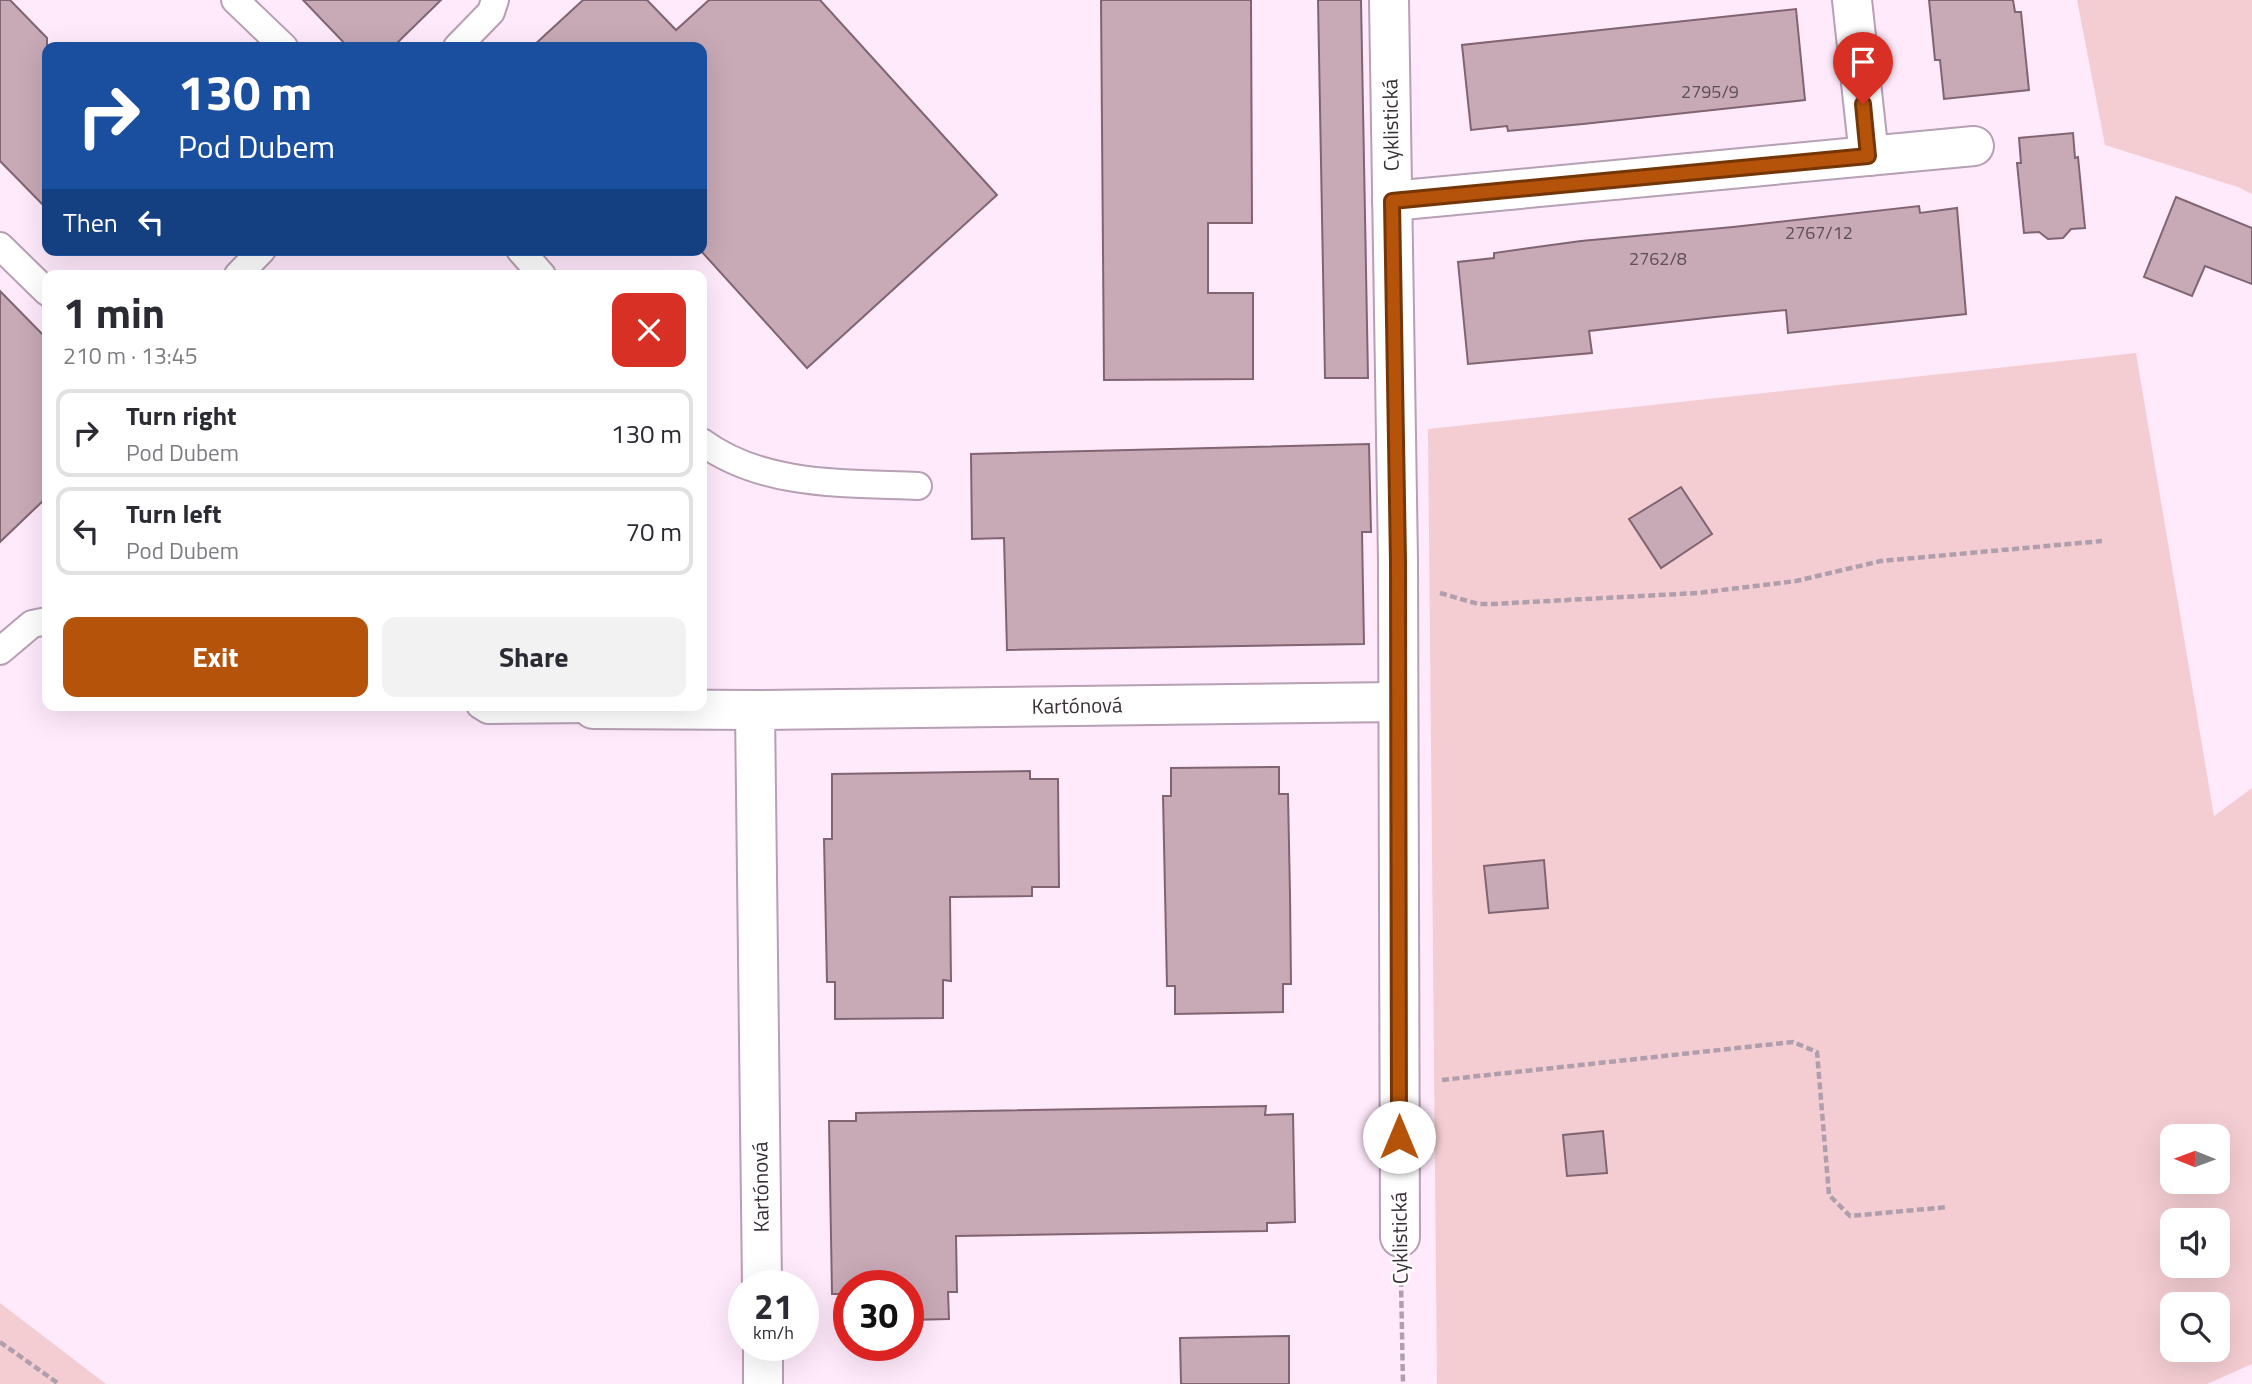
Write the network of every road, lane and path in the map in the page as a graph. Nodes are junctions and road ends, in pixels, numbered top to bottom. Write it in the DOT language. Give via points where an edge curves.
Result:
graph roads {
  1 [pos="235,0"];
  2 [pos="495,0"];
  3 [pos="1390,0"];
  4 [pos="1852,0"];
  5 [pos="279,42"];
  6 [pos="462,42"];
  7 [pos="1975,146"];
  8 [pos="1868,156"];
  9 [pos="1392,201"];
  10 [pos="0,246"];
  11 [pos="257,256"];
  12 [pos="525,256"];
  13 [pos="245,270"];
  14 [pos="538,270"];
  15 [pos="42,287"];
  16 [pos="707,446"];
  17 [pos="918,486"];
  18 [pos="2102,541"];
  19 [pos="1398,561"];
  20 [pos="42,622"];
  21 [pos="0,651"];
  22 [pos="1398,702"];
  23 [pos="707,710"];
  24 [pos="755,710"];
  25 [pos="1432,1081"];
  26 [pos="1948,1207"];
  27 [pos="1400,1237"];
  28 [pos="762,1270"];
  29 [pos="0,1342"];
  30 [pos="763,1361"];
  31 [pos="59,1384"];
  32 [pos="763,1384"];
  33 [pos="1403,1384"];
  1 -- 5 [label="lane"];
  2 -- 6 [label="lane" via="491,12"];
  3 -- 9 [label="street, Cyklistická"];
  4 -- 8 [label="street"];
  7 -- 8 [label="street"];
  8 -- 9 [label="street"];
  9 -- 19 [label="street, Cyklistická"];
  10 -- 15 [label="lane"];
  11 -- 13 [label="lane"];
  12 -- 14 [label="lane"];
  16 -- 17 [label="lane" via="764,471 813,481"];
  18 -- 19 [label="path" via="1881,561 1796,581 1698,593 1493,604 1451,598 1433,590"];
  19 -- 22 [label="street, Cyklistická"];
  20 -- 21 [label="lane" via="32,624"];
  22 -- 24 [label="street, Kartónová"];
  22 -- 27 [label="street, Cyklistická"];
  23 -- 24 [label="street, Kartónová"];
  24 -- 28 [label="street, Kartónová"];
  25 -- 26 [label="path" via="1793,1042 1817,1052 1829,1195 1850,1216"];
  27 -- 33 [label="path, Cyklistická"];
  29 -- 31 [label="path"];
  30 -- 32 [label="street"];
}
